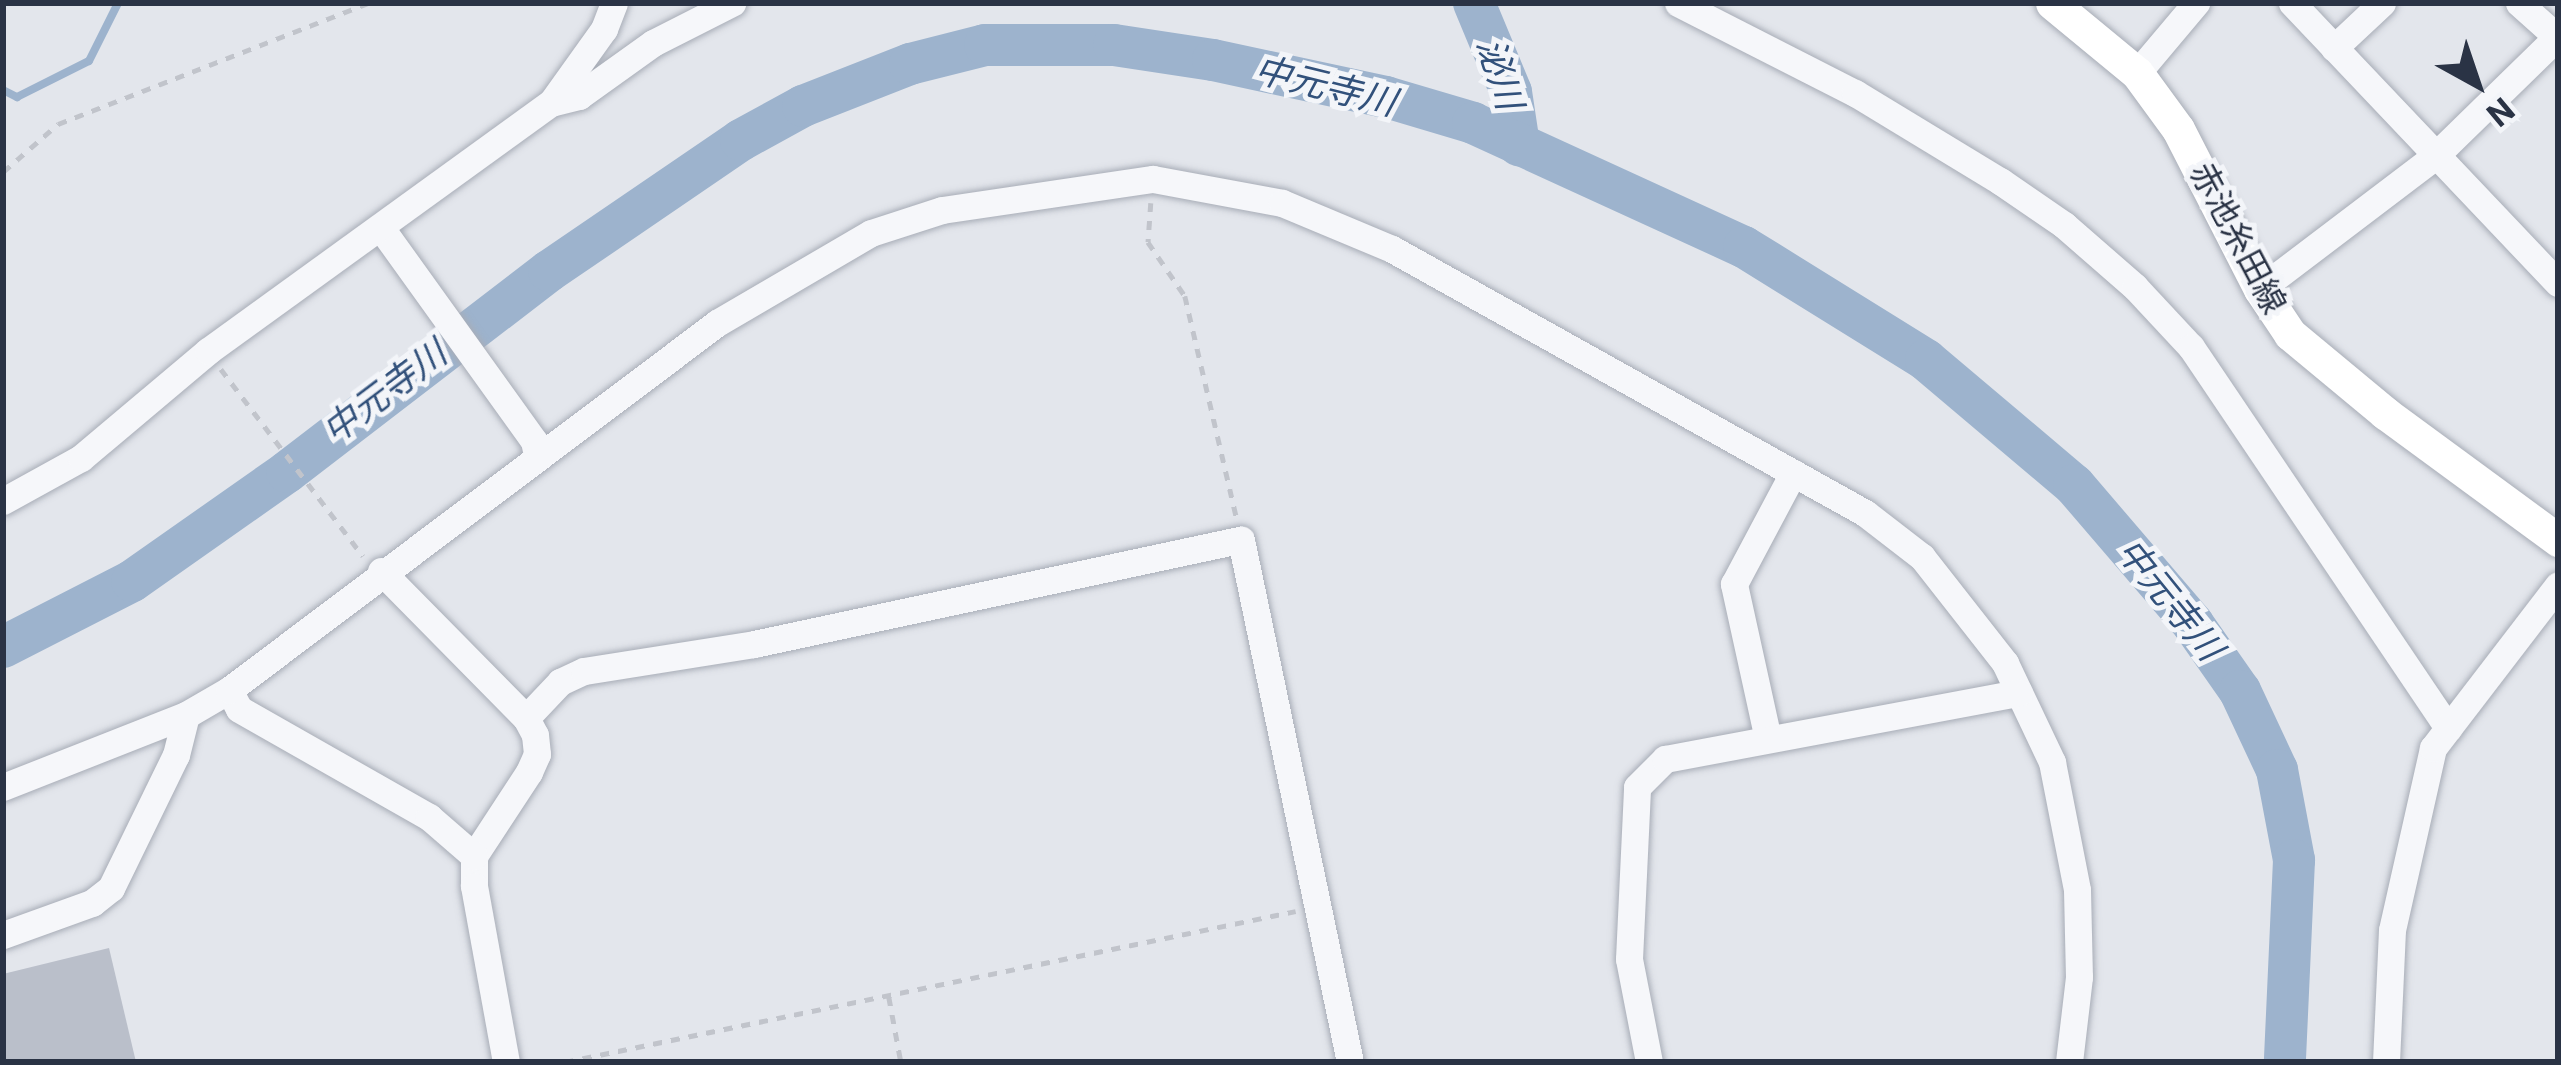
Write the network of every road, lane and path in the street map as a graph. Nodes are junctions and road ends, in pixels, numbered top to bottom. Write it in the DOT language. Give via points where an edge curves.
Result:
graph roads {
  1 [pos="368,3"];
  2 [pos="614,3"];
  3 [pos="732,3"];
  4 [pos="1678,3"];
  5 [pos="2051,3"];
  6 [pos="2196,3"];
  7 [pos="2292,3"];
  8 [pos="2382,3"];
  9 [pos="2519,3"];
  10 [pos="2333,48"];
  11 [pos="2137,73"];
  12 [pos="550,103"];
  13 [pos="2435,156"];
  14 [pos="3,172"];
  15 [pos="1153,179"];
  16 [pos="387,234"];
  17 [pos="2558,283"];
  18 [pos="2260,289"];
  19 [pos="217,364"];
  20 [pos="535,448"];
  21 [pos="1793,472"];
  22 [pos="3,501"];
  23 [pos="1241,540"];
  24 [pos="2558,540"];
  25 [pos="374,566"];
  26 [pos="2558,585"];
  27 [pos="230,690"];
  28 [pos="2019,693"];
  29 [pos="186,716"];
  30 [pos="526,718"];
  31 [pos="2448,728"];
  32 [pos="1768,740"];
  33 [pos="3,787"];
  34 [pos="474,856"];
  35 [pos="1320,906"];
  36 [pos="3,935"];
  37 [pos="889,995"];
  38 [pos="506,1062"];
  39 [pos="566,1062"];
  40 [pos="901,1062"];
  41 [pos="1350,1062"];
  42 [pos="1649,1062"];
  43 [pos="2069,1062"];
  44 [pos="2386,1062"];
  1 -- 14 [label="path" via="58,124"];
  2 -- 12 [label="street"];
  3 -- 12 [label="street" via="652,43 579,96"];
  4 -- 31 [label="street" via="2000,181 2135,287 2191,347"];
  5 -- 11 [label="main road, 赤池糸田線"];
  6 -- 11 [label="street"];
  7 -- 10 [label="street"];
  8 -- 10 [label="street"];
  9 -- 13 [label="street" via="2557,37"];
  10 -- 13 [label="street"];
  11 -- 18 [label="main road, 赤池糸田線" via="2197,160"];
  12 -- 16 [label="street"];
  13 -- 17 [label="street"];
  13 -- 18 [label="street"];
  15 -- 20 [label="street" via="942,210 872,232 717,323"];
  15 -- 21 [label="street" via="1282,203 1392,249"];
  15 -- 23 [label="path" via="1148,242 1185,296"];
  16 -- 20 [label="street"];
  16 -- 22 [label="street" via="208,351 80,458"];
  18 -- 24 [label="main road, 赤池糸田線" via="2290,334"];
  19 -- 25 [label="path"];
  20 -- 25 [label="street"];
  21 -- 28 [label="street" via="1922,557 2005,663"];
  21 -- 32 [label="street" via="1734,584"];
  23 -- 30 [label="street" via="754,644 584,671 560,682"];
  23 -- 35 [label="street"];
  25 -- 27 [label="street"];
  25 -- 30 [label="street"];
  26 -- 31 [label="street"];
  27 -- 29 [label="street"];
  27 -- 34 [label="street" via="239,709 429,817"];
  28 -- 32 [label="street"];
  28 -- 43 [label="street" via="2052,762 2077,890 2079,977"];
  29 -- 33 [label="street"];
  29 -- 36 [label="street" via="176,755 111,888 92,903"];
  30 -- 34 [label="street" via="537,754"];
  31 -- 44 [label="street" via="2433,748 2392,930"];
  32 -- 42 [label="street" via="1665,759 1637,787 1629,959"];
  34 -- 38 [label="street"];
  35 -- 37 [label="path"];
  35 -- 41 [label="street"];
  37 -- 39 [label="path"];
  37 -- 40 [label="path"];
}
